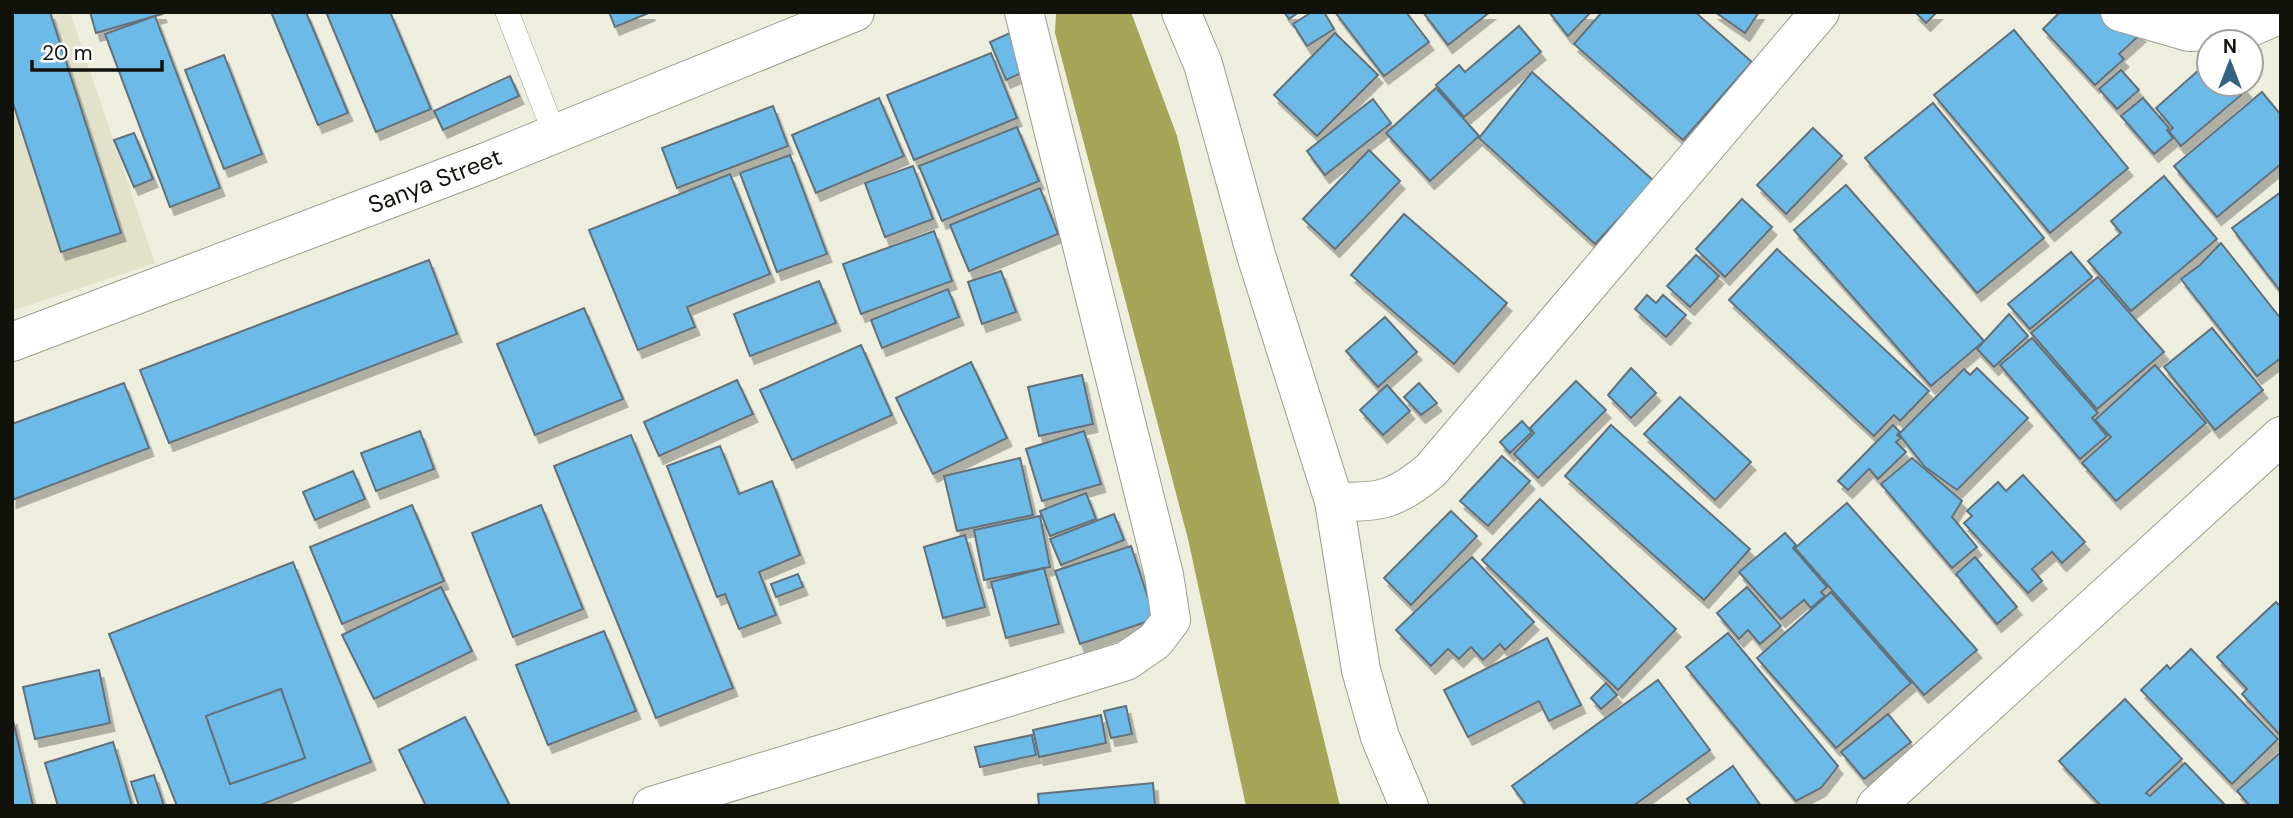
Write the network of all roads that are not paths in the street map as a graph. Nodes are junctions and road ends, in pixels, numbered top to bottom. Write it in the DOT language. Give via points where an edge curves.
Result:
graph roads {
  1 [pos="507,12"];
  2 [pos="855,12"];
  3 [pos="1024,12"];
  4 [pos="1181,12"];
  5 [pos="1820,12"];
  6 [pos="2120,12"];
  7 [pos="2281,13"];
  8 [pos="555,135"];
  9 [pos="12,342"];
  10 [pos="2281,436"];
  11 [pos="1334,501"];
  12 [pos="652,806"];
  13 [pos="1409,806"];
  14 [pos="1876,806"];
  1 -- 8 [label="lane"];
  2 -- 8 [label="street, Sanya Street"];
  3 -- 12 [label="street" via="1164,575 1171,620 1155,641 1126,661"];
  4 -- 11 [label="street" via="1211,88 1256,255"];
  5 -- 11 [label="street" via="1432,470 1409,488 1371,503"];
  6 -- 7 [label="street" via="2189,32 2245,30"];
  8 -- 9 [label="street, Sanya Street"];
  10 -- 14 [label="street"];
  11 -- 13 [label="street" via="1361,670 1380,737"];
}
